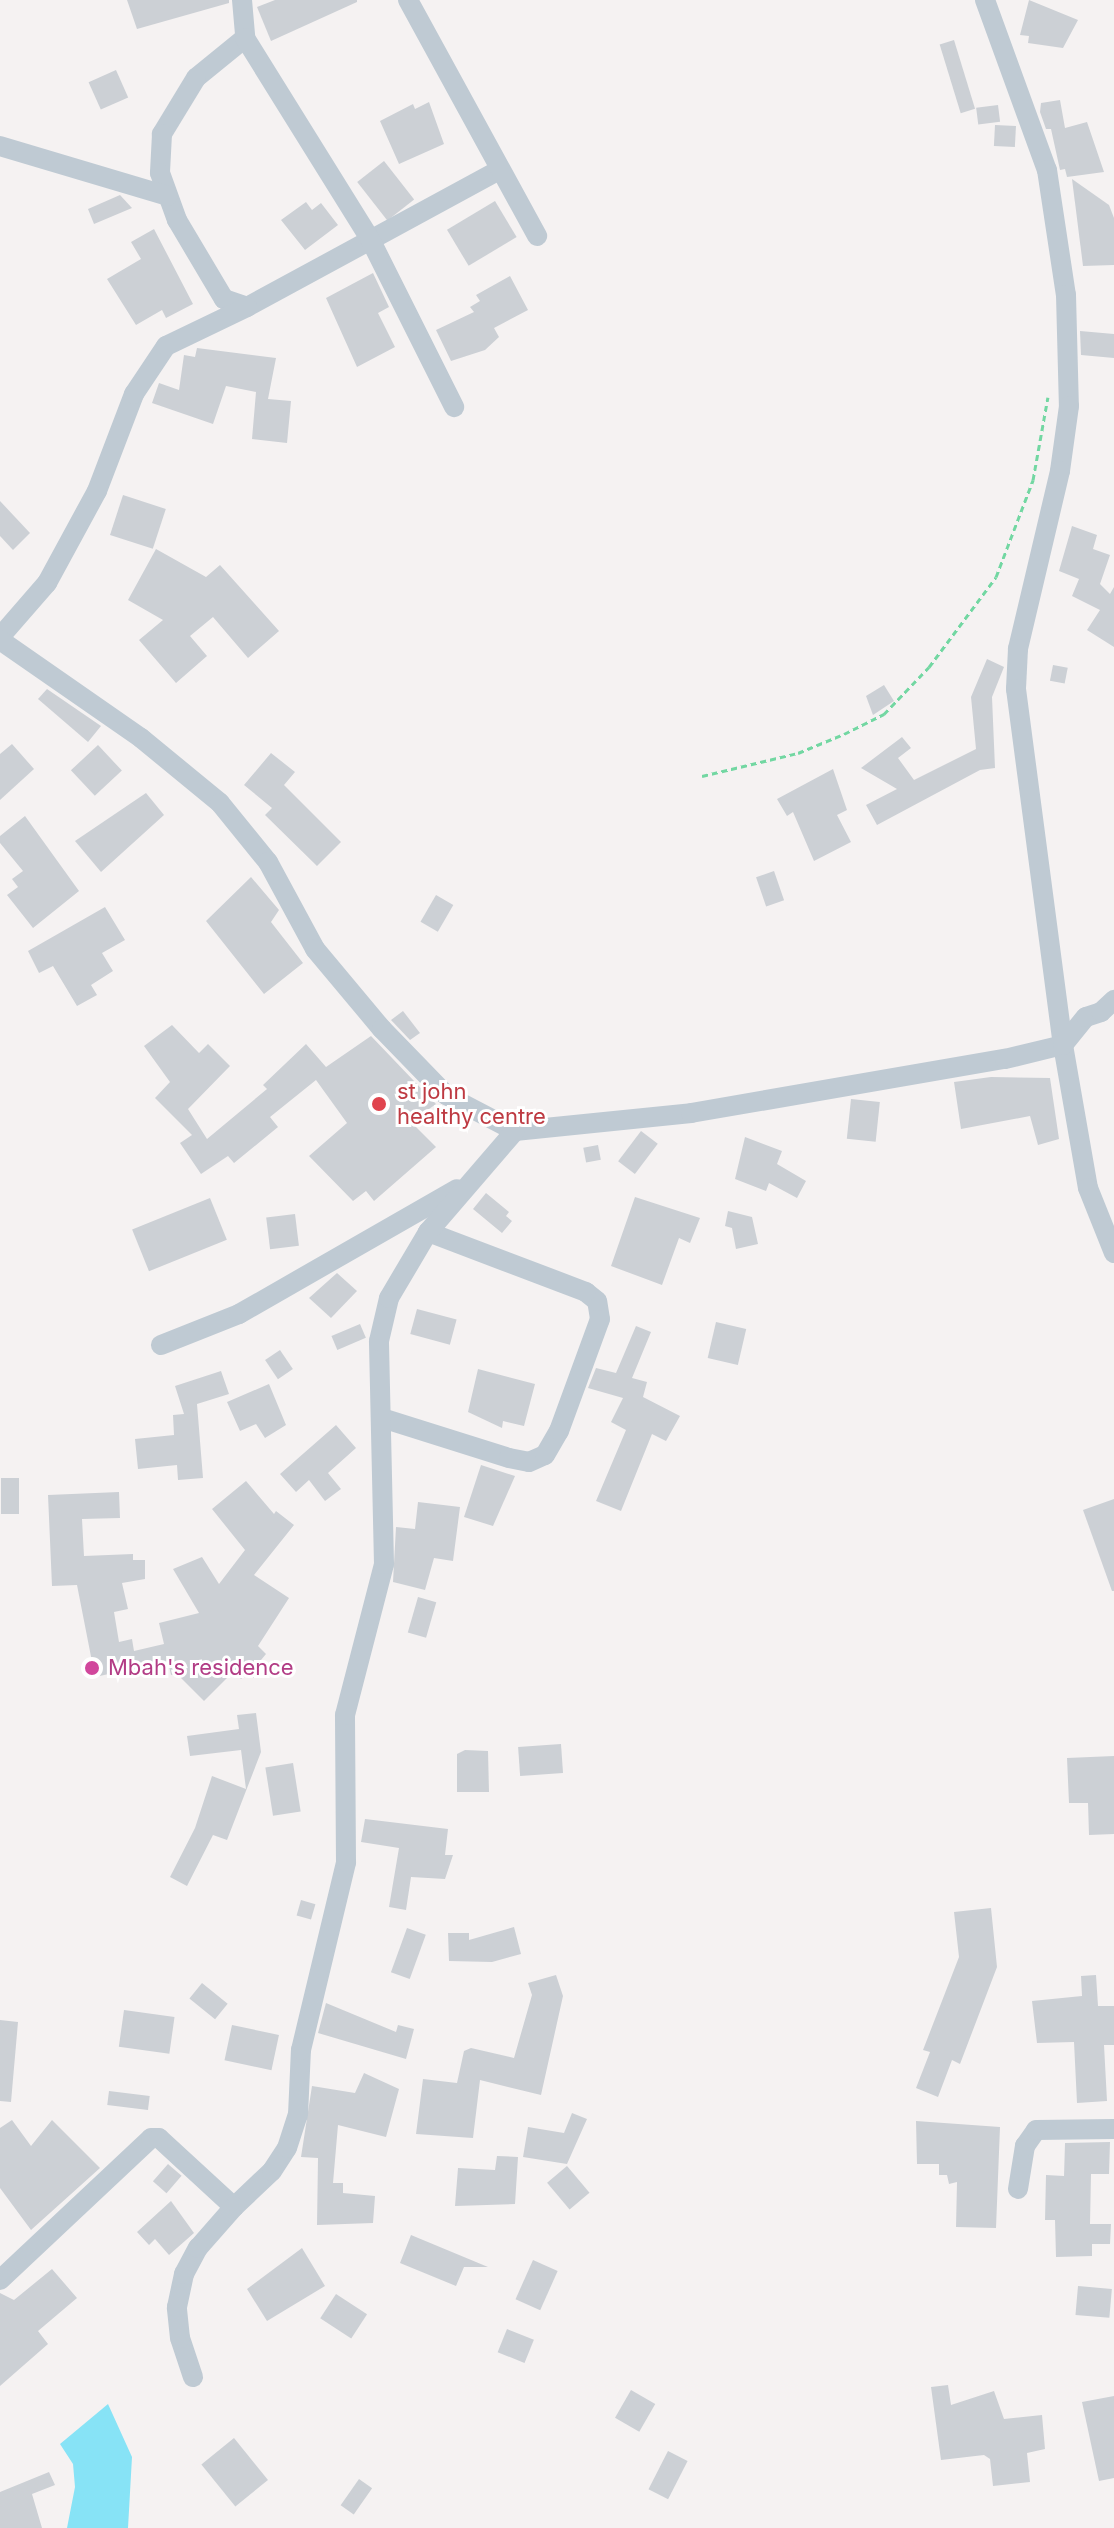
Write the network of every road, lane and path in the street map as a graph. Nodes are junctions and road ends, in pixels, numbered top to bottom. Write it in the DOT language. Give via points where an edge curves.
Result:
graph roads {
  1 [pos="242,0"];
  2 [pos="408,0"];
  3 [pos="985,0"];
  4 [pos="245,38"];
  5 [pos="0,146"];
  6 [pos="499,170"];
  7 [pos="168,196"];
  8 [pos="537,236"];
  9 [pos="370,239"];
  10 [pos="247,307"];
  11 [pos="1053,386"];
  12 [pos="454,407"];
  13 [pos="0,638"];
  14 [pos="702,776"];
  15 [pos="1114,1000"];
  16 [pos="1063,1045"];
  17 [pos="515,1131"];
  18 [pos="466,1184"];
  19 [pos="428,1232"];
  20 [pos="1114,1253"];
  21 [pos="161,1345"];
  22 [pos="382,1418"];
  23 [pos="1114,2129"];
  24 [pos="1018,2189"];
  25 [pos="234,2207"];
  26 [pos="0,2280"];
  27 [pos="193,2377"];
  1 -- 4 [label="street"];
  2 -- 6 [label="street"];
  3 -- 16 [label="street" via="1047,170 1066,295 1069,406 1060,471 1018,649 1016,689"];
  4 -- 7 [label="street" via="196,78 162,134 160,173"];
  4 -- 9 [label="street"];
  5 -- 7 [label="street"];
  6 -- 8 [label="street"];
  6 -- 9 [label="street"];
  7 -- 10 [label="street" via="184,234 224,299"];
  9 -- 10 [label="street"];
  9 -- 12 [label="street"];
  10 -- 13 [label="street" via="166,346 134,394 97,491 47,583"];
  11 -- 14 [label="path" via="1041,414 1033,480 996,577 929,667 884,714 844,734 798,753"];
  13 -- 17 [label="street" via="141,738 220,803 268,862 315,949 382,1029 446,1095"];
  15 -- 16 [label="street" via="1086,1017"];
  16 -- 17 [label="street" via="691,1113 552,1132"];
  16 -- 20 [label="street" via="1088,1188"];
  17 -- 18 [label="street"];
  18 -- 19 [label="street"];
  18 -- 21 [label="street" via="287,1289"];
  19 -- 22 [label="street" via="389,1298 379,1341"];
  19 -- 22 [label="street" via="586,1292 597,1301 600,1319 545,1455 529,1462 509,1458"];
  22 -- 25 [label="street" via="384,1564 345,1715 346,1862 301,2050 298,2115 272,2171"];
  23 -- 24 [label="street" via="1036,2130 1025,2146"];
  25 -- 26 [label="street" via="159,2138 151,2138"];
  25 -- 27 [label="street" via="198,2248 184,2274 179,2322"];
}
